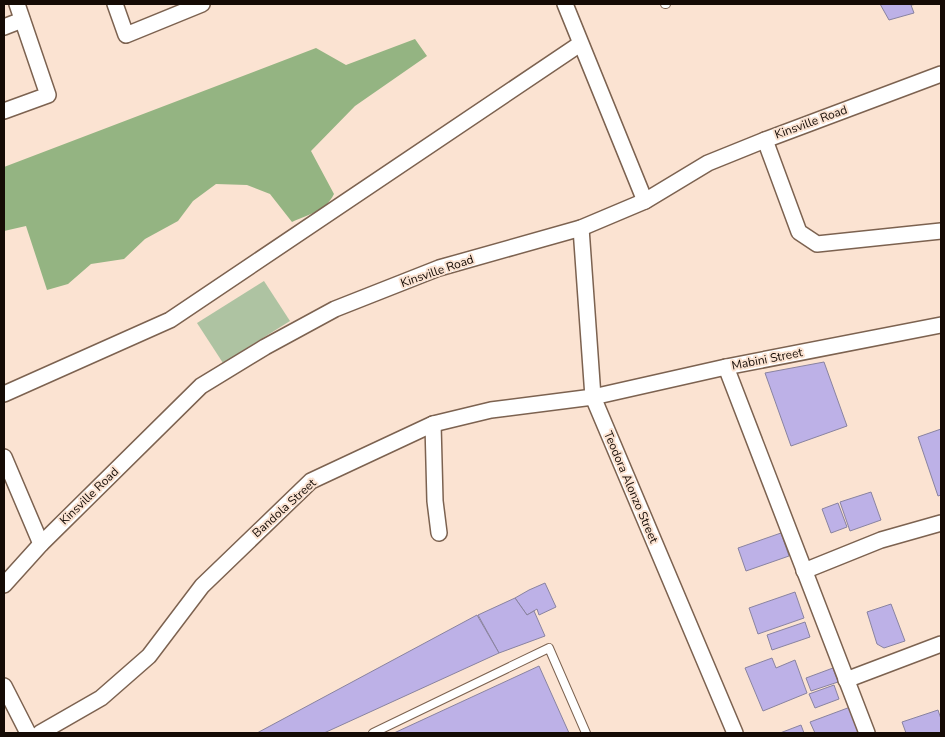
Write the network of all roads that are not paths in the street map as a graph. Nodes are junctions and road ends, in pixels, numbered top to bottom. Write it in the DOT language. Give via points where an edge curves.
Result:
graph roads {
  1 [pos="17,4"];
  2 [pos="115,4"];
  3 [pos="202,4"];
  4 [pos="565,4"];
  5 [pos="22,20"];
  6 [pos="4,26"];
  7 [pos="580,44"];
  8 [pos="941,74"];
  9 [pos="4,111"];
  10 [pos="765,140"];
  11 [pos="645,202"];
  12 [pos="581,228"];
  13 [pos="941,231"];
  14 [pos="941,325"];
  15 [pos="726,367"];
  16 [pos="4,394"];
  17 [pos="593,398"];
  18 [pos="433,424"];
  19 [pos="4,457"];
  20 [pos="941,523"];
  21 [pos="439,533"];
  22 [pos="41,544"];
  23 [pos="804,572"];
  24 [pos="4,585"];
  25 [pos="941,644"];
  26 [pos="846,680"];
  27 [pos="4,686"];
  28 [pos="28,733"];
  29 [pos="40,733"];
  30 [pos="373,733"];
  31 [pos="586,733"];
  32 [pos="735,733"];
  33 [pos="867,733"];
  1 -- 5 [label="street"];
  2 -- 3 [label="street" via="126,35"];
  4 -- 7 [label="street"];
  5 -- 6 [label="street"];
  5 -- 9 [label="street" via="48,95"];
  7 -- 11 [label="street"];
  7 -- 16 [label="street" via="170,320"];
  8 -- 10 [label="street, Kinsville Road"];
  10 -- 11 [label="street, Kinsville Road" via="708,163"];
  10 -- 13 [label="street" via="800,232 817,244"];
  11 -- 12 [label="street, Kinsville Road"];
  12 -- 17 [label="street, Teodora Alonzo Street"];
  12 -- 22 [label="street, Kinsville Road" via="439,268 334,309 265,347 201,386"];
  14 -- 15 [label="street, Mabini Street"];
  15 -- 17 [label="street, Mabini Street"];
  15 -- 23 [label="street"];
  17 -- 18 [label="street, Bandola Street" via="491,410"];
  17 -- 32 [label="street, Teodora Alonzo Street"];
  18 -- 21 [label="street"];
  18 -- 29 [label="street, Bandola Street" via="311,481 202,586 149,656 101,698"];
  19 -- 22 [label="street"];
  20 -- 23 [label="street" via="881,540"];
  22 -- 24 [label="street, Kinsville Road"];
  23 -- 26 [label="street"];
  25 -- 26 [label="street"];
  26 -- 33 [label="street"];
  27 -- 28 [label="street"];
  30 -- 31 [label="lane" via="549,648"];
}
